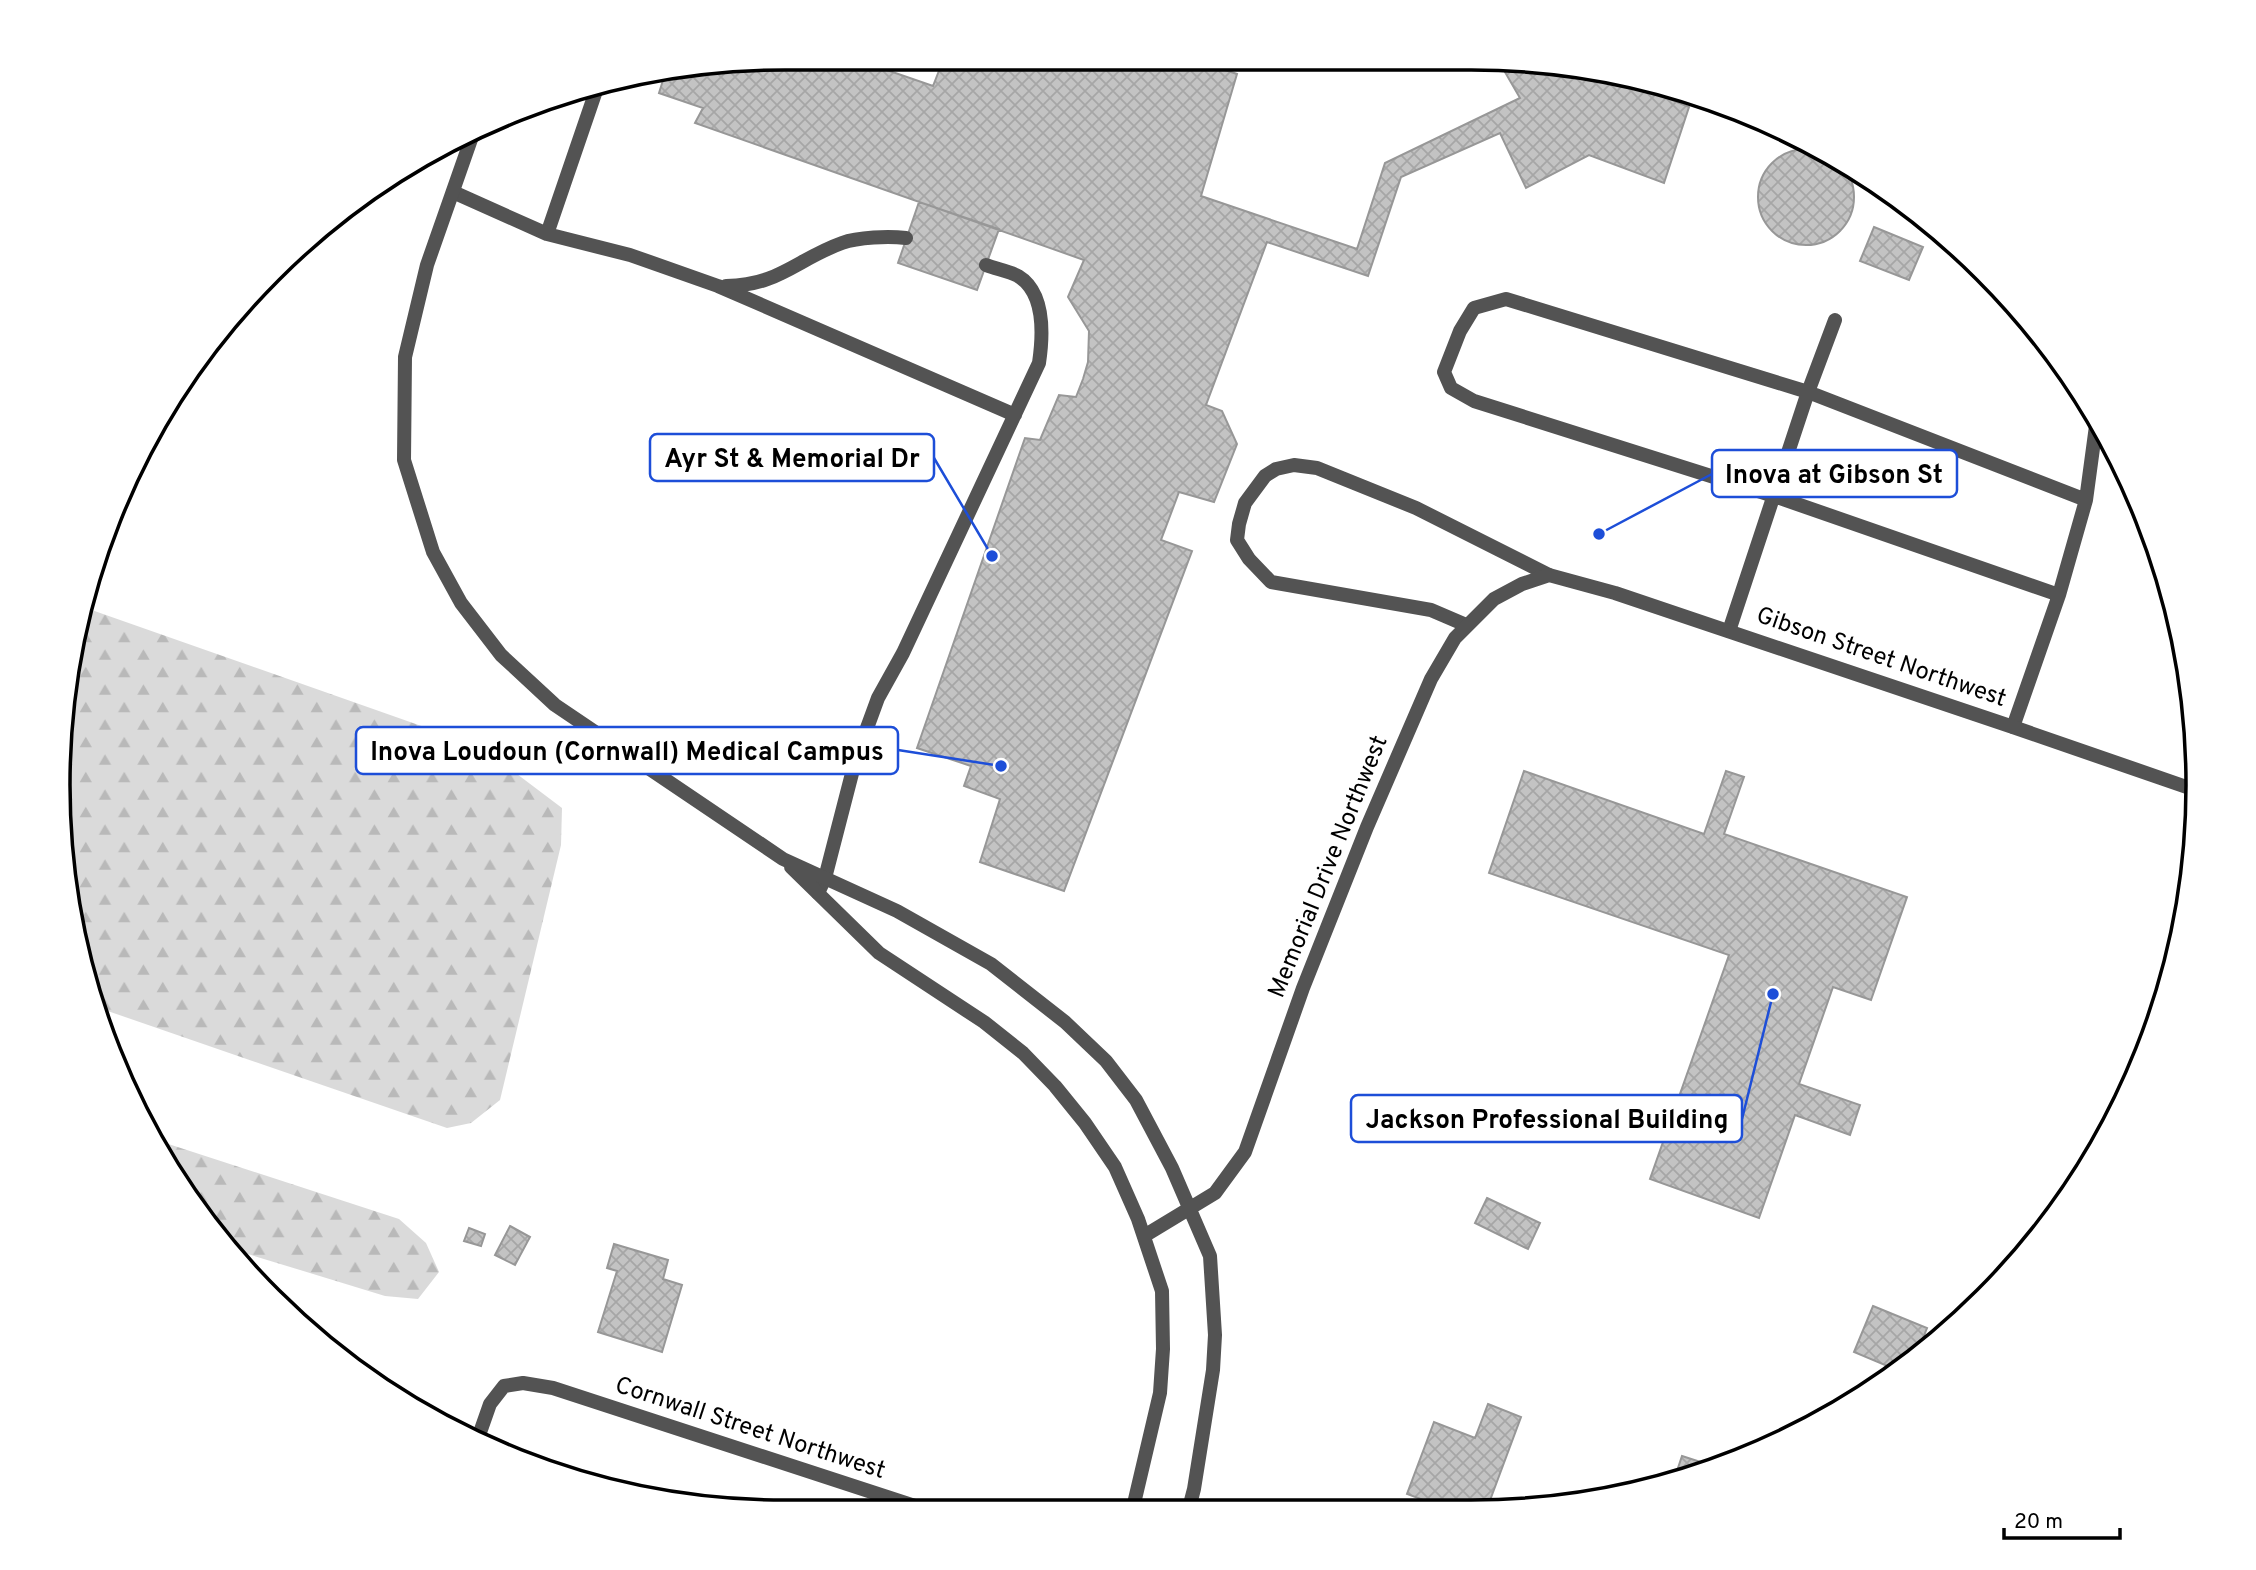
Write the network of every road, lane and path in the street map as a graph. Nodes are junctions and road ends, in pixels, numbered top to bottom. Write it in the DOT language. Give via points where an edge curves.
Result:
graph roads {
  1 [pos="594,96"];
  2 [pos="470,144"];
  3 [pos="453,192"];
  4 [pos="547,234"];
  5 [pos="906,238"];
  6 [pos="986,265"];
  7 [pos="718,286"];
  8 [pos="1835,320"];
  9 [pos="1808,392"];
  10 [pos="1015,415"];
  11 [pos="2095,437"];
  12 [pos="1774,496"];
  13 [pos="2086,499"];
  14 [pos="1549,575"];
  15 [pos="2059,595"];
  16 [pos="1466,625"];
  17 [pos="1729,631"];
  18 [pos="2013,727"];
  19 [pos="2186,787"];
  20 [pos="783,859"];
  21 [pos="825,878"];
  22 [pos="818,893"];
  23 [pos="1189,1207"];
  24 [pos="1144,1236"];
  25 [pos="480,1431"];
  26 [pos="896,1500"];
  27 [pos="1135,1500"];
  28 [pos="1191,1500"];
  1 -- 4 [label="street"];
  2 -- 3 [label="street"];
  3 -- 4 [label="street"];
  3 -- 20 [label="street" via="427,265 405,357 404,460 433,552 461,603 500,655 555,705"];
  4 -- 7 [label="street" via="630,255"];
  5 -- 7 [label="street" via="843,242 771,279 747,286"];
  6 -- 10 [label="street" via="1019,276 1039,304 1039,363"];
  7 -- 10 [label="street"];
  8 -- 9 [label="street"];
  9 -- 12 [label="street"];
  9 -- 12 [label="street" via="1506,299 1474,307 1444,372 1451,388 1474,401"];
  9 -- 13 [label="street"];
  10 -- 21 [label="street" via="878,698 856,758"];
  11 -- 13 [label="street"];
  12 -- 15 [label="street"];
  12 -- 17 [label="street"];
  13 -- 15 [label="street"];
  14 -- 16 [label="street, Memorial Drive Northwest" via="1494,599"];
  14 -- 16 [label="street, Gibson Street Northwest" via="1416,508 1317,468 1294,465 1276,469 1245,503 1237,540 1270,582 1430,610"];
  14 -- 17 [label="street, Gibson Street Northwest"];
  15 -- 18 [label="street"];
  16 -- 23 [label="street, Memorial Drive Northwest" via="1431,679 1367,827 1245,1152 1215,1193"];
  17 -- 18 [label="street, Gibson Street Northwest"];
  18 -- 19 [label="street, Gibson Street Northwest"];
  20 -- 21 [label="street"];
  20 -- 22 [label="street"];
  21 -- 22 [label="street"];
  21 -- 23 [label="street" via="898,911 991,964 1065,1022 1106,1061 1136,1100"];
  22 -- 24 [label="street" via="879,953 984,1022 1055,1086 1115,1167"];
  23 -- 24 [label="street, Memorial Drive Northwest"];
  23 -- 28 [label="street" via="1210,1256 1215,1335"];
  24 -- 27 [label="street" via="1162,1291 1163,1349 1160,1393"];
  25 -- 26 [label="street, Cornwall Street Northwest" via="490,1404 504,1386 523,1383 553,1388"];
}
